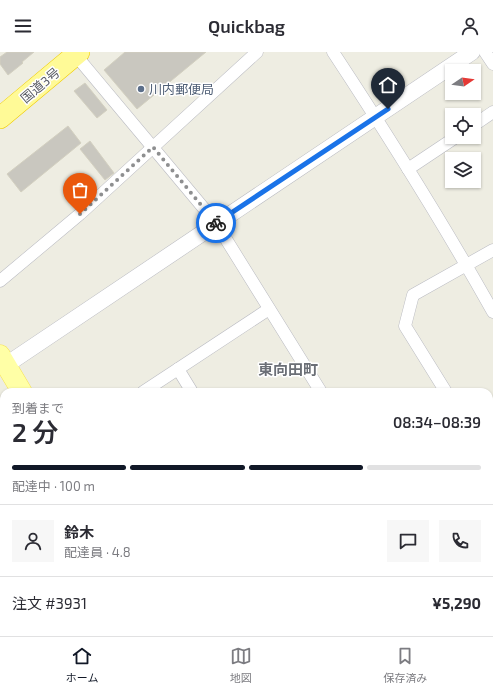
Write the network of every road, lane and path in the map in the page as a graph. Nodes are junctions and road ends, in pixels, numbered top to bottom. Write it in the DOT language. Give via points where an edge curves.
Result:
graph roads {
  1 [pos="257,52"];
  2 [pos="333,52"];
  3 [pos="472,52"];
  4 [pos="485,52"];
  5 [pos="76,53"];
  6 [pos="493,64"];
  7 [pos="493,112"];
  8 [pos="376,117"];
  9 [pos="0,118"];
  10 [pos="481,120"];
  11 [pos="446,144"];
  12 [pos="153,147"];
  13 [pos="408,169"];
  14 [pos="216,223"];
  15 [pos="493,250"];
  16 [pos="467,265"];
  17 [pos="0,281"];
  18 [pos="269,309"];
  19 [pos="493,312"];
  20 [pos="2,364"];
  21 [pos="178,369"];
  22 [pos="19,388"];
  23 [pos="149,388"];
  24 [pos="190,388"];
  25 [pos="318,388"];
  26 [pos="444,388"];
  1 -- 12 [label="street"];
  2 -- 8 [label="street"];
  3 -- 8 [label="street"];
  4 -- 6 [label="street"];
  5 -- 9 [label="highway, 国道3号"];
  5 -- 12 [label="street"];
  7 -- 10 [label="street"];
  8 -- 13 [label="street"];
  8 -- 14 [label="street"];
  11 -- 13 [label="street"];
  12 -- 14 [label="street"];
  12 -- 17 [label="street" via="80,214"];
  13 -- 16 [label="street"];
  14 -- 18 [label="street"];
  14 -- 20 [label="street"];
  15 -- 16 [label="street"];
  16 -- 19 [label="street"];
  16 -- 26 [label="street" via="413,295 405,326"];
  18 -- 21 [label="street"];
  18 -- 25 [label="street"];
  20 -- 22 [label="main road"];
  21 -- 23 [label="street"];
  21 -- 24 [label="street"];
}
